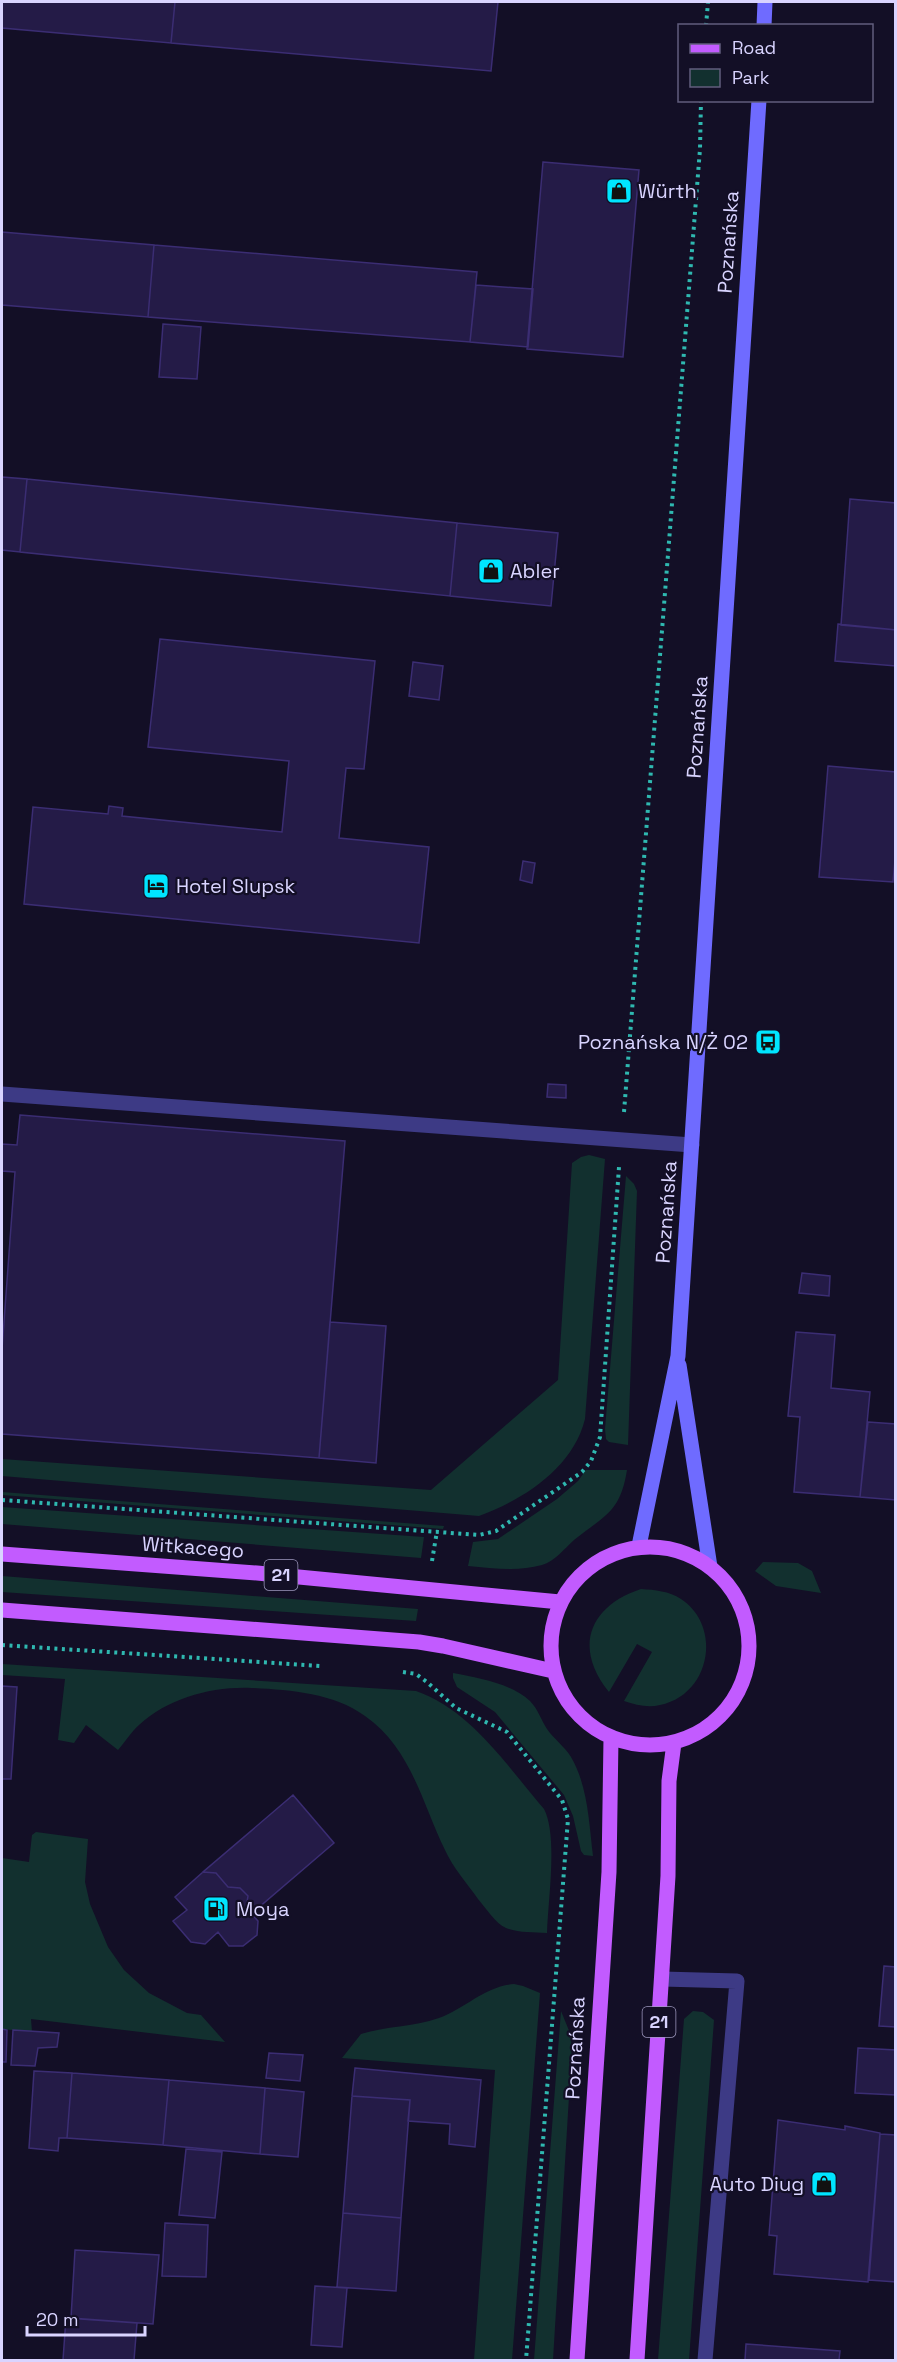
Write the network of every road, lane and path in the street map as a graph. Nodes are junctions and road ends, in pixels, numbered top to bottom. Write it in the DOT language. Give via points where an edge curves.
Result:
graph roads {
  1 [pos="708,2"];
  2 [pos="765,2"];
  3 [pos="706,24"];
  4 [pos="764,24"];
  5 [pos="701,102"];
  6 [pos="759,102"];
  7 [pos="2,1094"];
  8 [pos="623,1115"];
  9 [pos="692,1145"];
  10 [pos="619,1169"];
  11 [pos="678,1356"];
  12 [pos="2,1500"];
  13 [pos="437,1531"];
  14 [pos="639,1546"];
  15 [pos="2,1554"];
  16 [pos="432,1561"];
  17 [pos="710,1567"];
  18 [pos="560,1602"];
  19 [pos="2,1610"];
  20 [pos="2,1645"];
  21 [pos="332,1666"];
  22 [pos="399,1671"];
  23 [pos="553,1671"];
  24 [pos="611,1738"];
  25 [pos="674,1743"];
  26 [pos="662,1979"];
  27 [pos="526,2361"];
  28 [pos="577,2361"];
  29 [pos="637,2361"];
  30 [pos="705,2361"];
  1 -- 3 [label="path"];
  2 -- 4 [label="main road"];
  5 -- 8 [label="path"];
  6 -- 9 [label="main road, Poznańska"];
  7 -- 9 [label="lane"];
  9 -- 11 [label="main road, Poznańska"];
  10 -- 13 [label="path" via="600,1437 594,1455 582,1472 496,1531 479,1535"];
  11 -- 14 [label="main road, Poznańska"];
  11 -- 17 [label="main road, Poznańska"];
  12 -- 13 [label="path"];
  13 -- 16 [label="path"];
  14 -- 17 [label="main road" via="664,1547 688,1554"];
  14 -- 18 [label="main road" via="607,1556 579,1575"];
  15 -- 18 [label="main road, Witkacego / 21"];
  17 -- 25 [label="main road" via="738,1600 746,1621 749,1651 743,1680 727,1708 703,1730"];
  18 -- 23 [label="main road" via="550,1636"];
  19 -- 23 [label="main road" via="419,1642"];
  20 -- 21 [label="path"];
  22 -- 27 [label="path" via="416,1674 456,1708 507,1732 562,1800 568,1819"];
  23 -- 24 [label="main road" via="565,1699 585,1722"];
  24 -- 25 [label="main road" via="642,1745"];
  24 -- 28 [label="main road, Poznańska" via="609,1872"];
  25 -- 26 [label="main road, 21" via="669,1781"];
  26 -- 29 [label="main road, 21"];
  26 -- 30 [label="lane" via="737,1981"];
}
